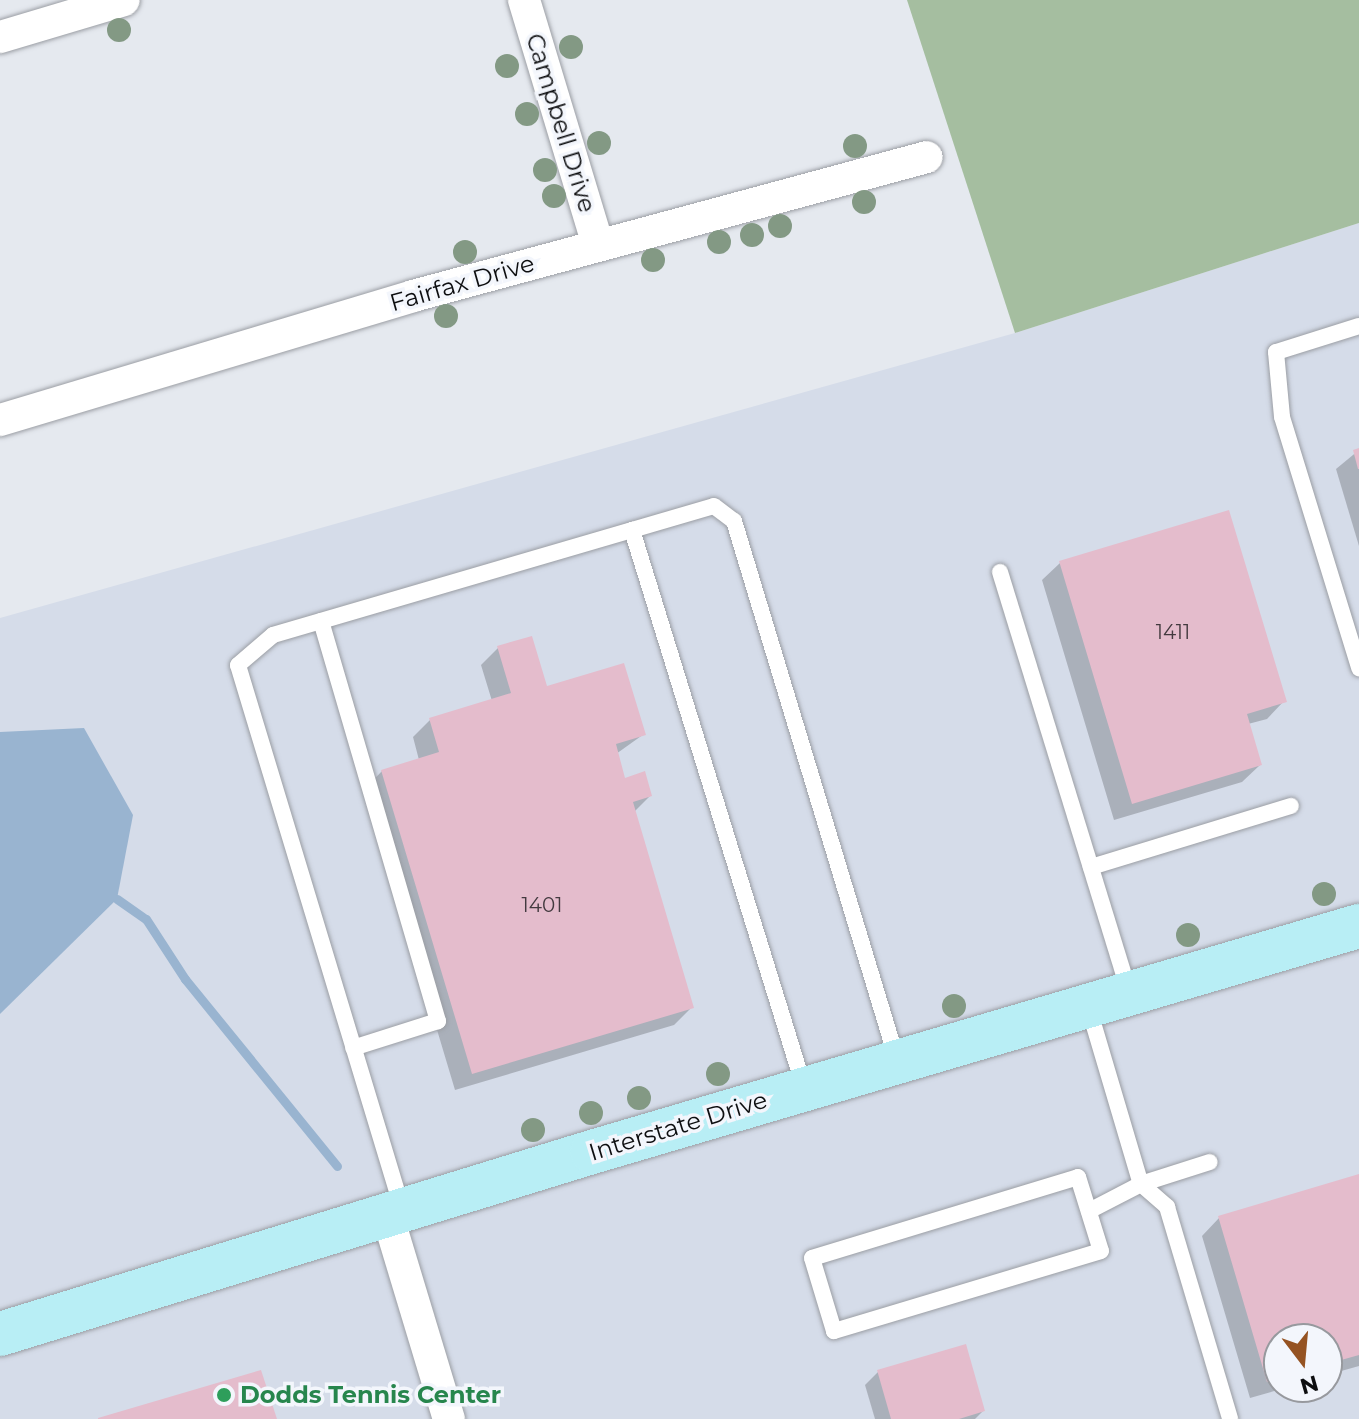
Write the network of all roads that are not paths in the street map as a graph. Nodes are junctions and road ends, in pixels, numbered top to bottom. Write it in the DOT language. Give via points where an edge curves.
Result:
graph roads {
  1 [pos="124,0"];
  2 [pos="524,0"];
  3 [pos="0,37"];
  4 [pos="927,157"];
  5 [pos="598,245"];
  6 [pos="1359,326"];
  7 [pos="0,420"];
  8 [pos="632,530"];
  9 [pos="1000,572"];
  10 [pos="321,621"];
  11 [pos="1359,668"];
  12 [pos="1291,806"];
  13 [pos="1091,867"];
  14 [pos="1359,926"];
  15 [pos="1129,993"];
  16 [pos="1087,1005"];
  17 [pos="353,1048"];
  18 [pos="898,1062"];
  19 [pos="805,1088"];
  20 [pos="1210,1162"];
  21 [pos="1141,1184"];
  22 [pos="1089,1211"];
  23 [pos="394,1212"];
  24 [pos="0,1334"];
  25 [pos="449,1419"];
  26 [pos="1230,1419"];
  1 -- 3 [label="street"];
  2 -- 5 [label="street, Campbell Drive"];
  4 -- 5 [label="street, Fairfax Drive"];
  5 -- 7 [label="street, Fairfax Drive"];
  6 -- 11 [label="lane" via="1276,352 1282,417"];
  8 -- 10 [label="lane"];
  8 -- 18 [label="lane" via="714,506 734,521"];
  8 -- 19 [label="lane"];
  9 -- 13 [label="lane"];
  10 -- 17 [label="lane" via="273,635 238,665"];
  10 -- 17 [label="lane" via="438,1021"];
  12 -- 13 [label="lane"];
  13 -- 15 [label="lane"];
  14 -- 15 [label="main road, Interstate Drive"];
  15 -- 16 [label="main road, Interstate Drive"];
  16 -- 18 [label="main road, Interstate Drive"];
  16 -- 21 [label="lane"];
  17 -- 23 [label="lane"];
  18 -- 19 [label="main road, Interstate Drive"];
  19 -- 23 [label="main road, Interstate Drive"];
  20 -- 21 [label="lane"];
  21 -- 22 [label="lane"];
  21 -- 26 [label="lane" via="1167,1207"];
  22 -- 22 [label="lane" via="1078,1177 812,1258 834,1331 1101,1251"];
  23 -- 24 [label="main road, Interstate Drive"];
  23 -- 25 [label="street"];
}
